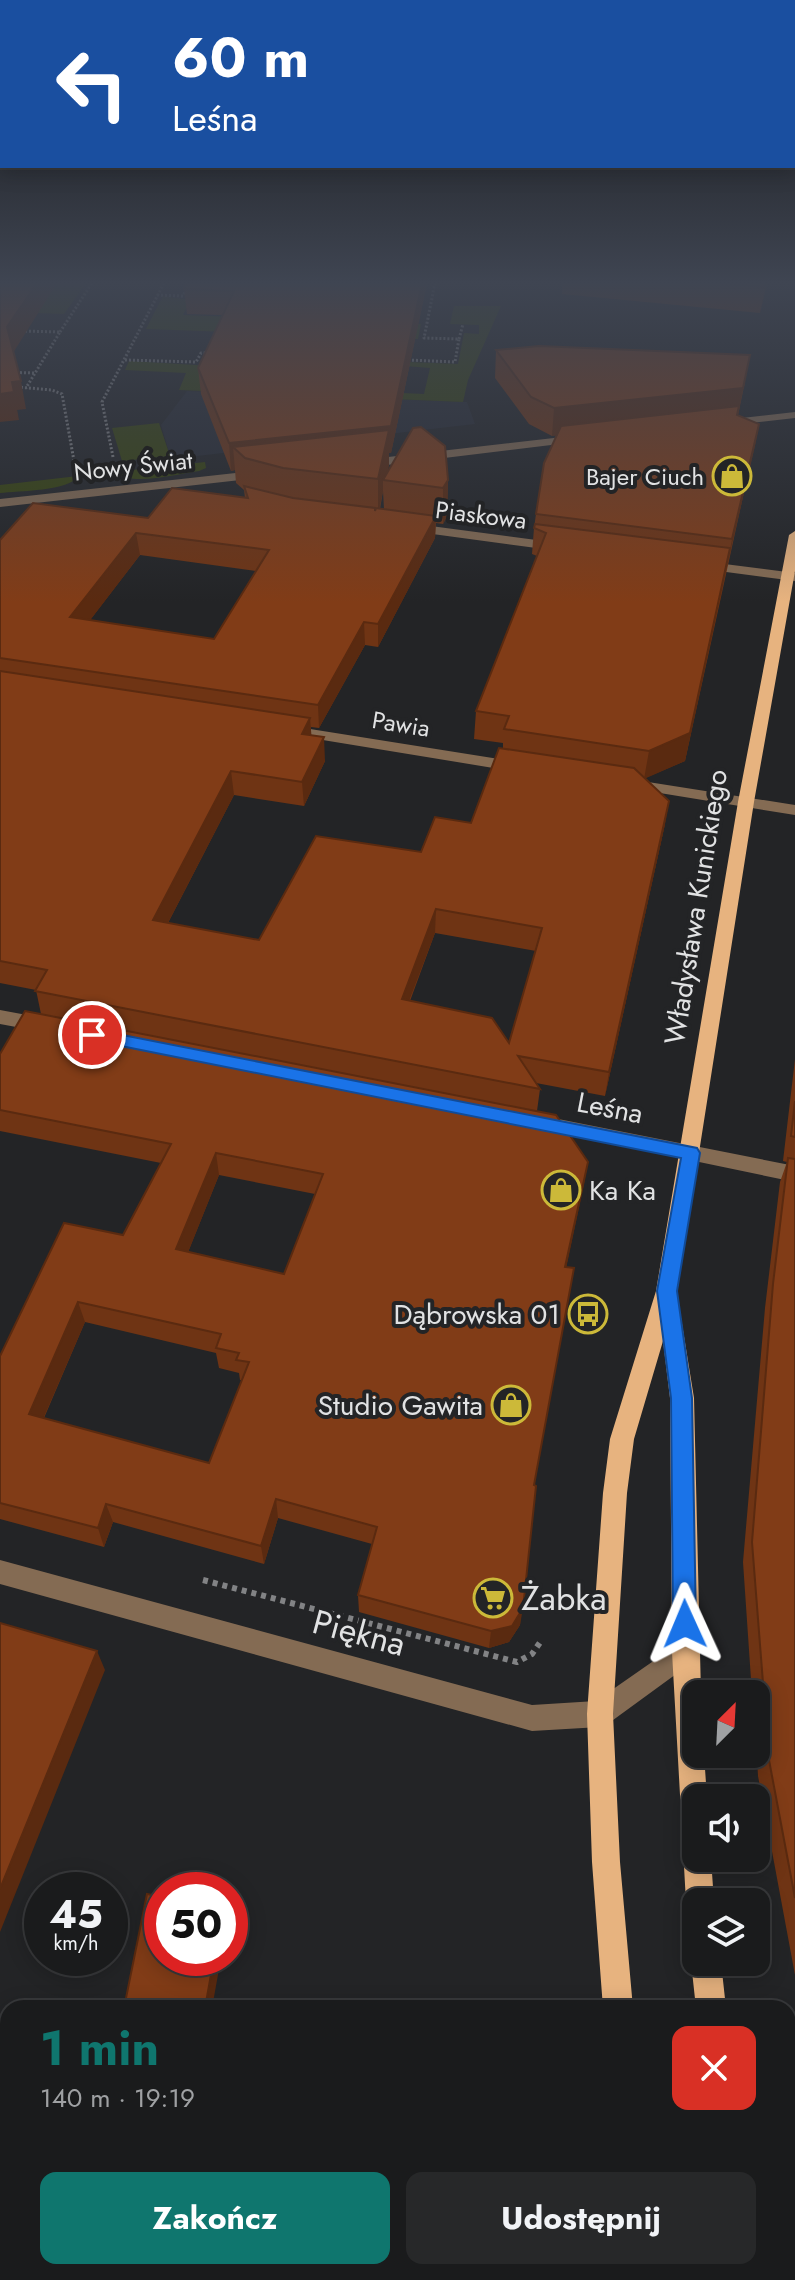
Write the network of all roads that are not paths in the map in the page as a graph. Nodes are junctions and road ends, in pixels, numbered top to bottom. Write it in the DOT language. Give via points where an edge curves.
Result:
graph roads {
  1 [pos="795,415"];
  2 [pos="705,425"];
  3 [pos="595,438"];
  4 [pos="342,466"];
  5 [pos="281,473"];
  6 [pos="0,503"];
  7 [pos="390,525"];
  8 [pos="795,535"];
  9 [pos="579,549"];
  10 [pos="689,563"];
  11 [pos="791,576"];
  12 [pos="267,728"];
  13 [pos="534,769"];
  14 [pos="612,781"];
  15 [pos="746,802"];
  16 [pos="795,810"];
  17 [pos="0,1017"];
  18 [pos="63,1029"];
  19 [pos="518,1118"];
  20 [pos="691,1153"];
  21 [pos="795,1174"];
  22 [pos="667,1291"];
  23 [pos="0,1572"];
  24 [pos="685,1652"];
  25 [pos="600,1714"];
  26 [pos="692,1784"];
  27 [pos="708,1976"];
  28 [pos="617,2000"];
  29 [pos="710,2000"];
  1 -- 2 [label="street"];
  3 -- 4 [label="street"];
  5 -- 6 [label="street, Nowy Świat" via="223,484"];
  7 -- 9 [label="street, Piaskowa"];
  8 -- 11 [label="main road, Władysława Kunickiego"];
  10 -- 11 [label="street"];
  11 -- 15 [label="main road, Władysława Kunickiego"];
  12 -- 13 [label="street, Pawia"];
  14 -- 15 [label="street"];
  15 -- 16 [label="street"];
  15 -- 20 [label="main road, Władysława Kunickiego"];
  17 -- 18 [label="street"];
  19 -- 20 [label="street, Leśna"];
  20 -- 21 [label="street, Leśna"];
  20 -- 22 [label="main road, Władysława Kunickiego"];
  22 -- 24 [label="main road, Władysława Kunickiego" via="682,1398"];
  22 -- 25 [label="main road, Władysława Kunickiego" via="622,1439"];
  23 -- 25 [label="street, Piękna" via="532,1718"];
  24 -- 25 [label="street"];
  24 -- 26 [label="main road, Władysława Kunickiego"];
  25 -- 28 [label="main road, Władysława Kunickiego"];
  27 -- 29 [label="main road"];
}
